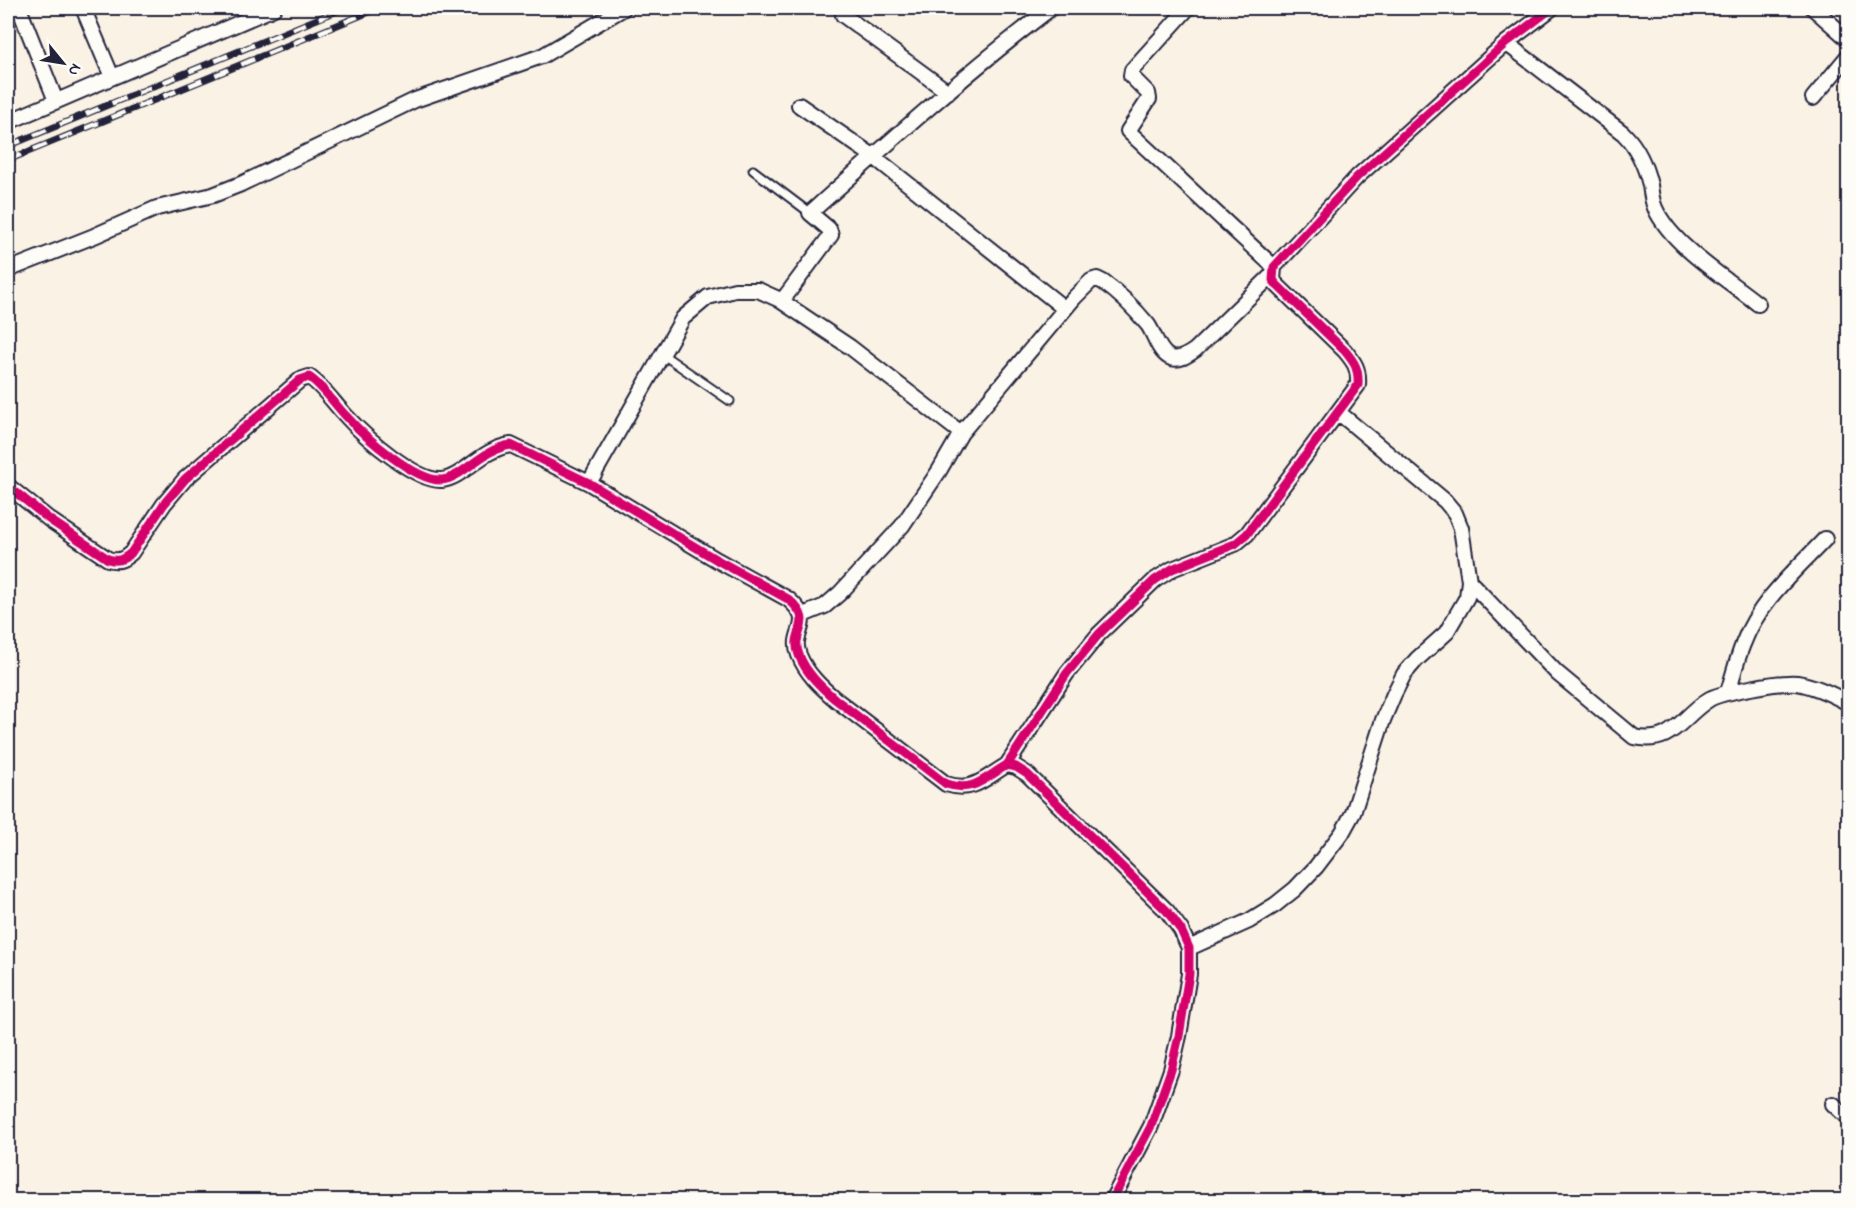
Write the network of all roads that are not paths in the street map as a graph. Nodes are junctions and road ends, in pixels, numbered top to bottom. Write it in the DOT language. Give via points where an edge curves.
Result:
graph roads {
  1 [pos="19,8"];
  2 [pos="83,8"];
  3 [pos="274,8"];
  4 [pos="624,8"];
  5 [pos="1051,8"];
  6 [pos="1189,8"];
  7 [pos="1552,8"];
  8 [pos="1813,8"];
  9 [pos="843,15"];
  10 [pos="1848,39"];
  11 [pos="1506,43"];
  12 [pos="1848,56"];
  13 [pos="112,77"];
  14 [pos="948,92"];
  15 [pos="1812,98"];
  16 [pos="57,100"];
  17 [pos="799,105"];
  18 [pos="8,122"];
  19 [pos="873,156"];
  20 [pos="753,170"];
  21 [pos="810,213"];
  22 [pos="8,270"];
  23 [pos="1273,271"];
  24 [pos="782,301"];
  25 [pos="1758,304"];
  26 [pos="1065,309"];
  27 [pos="662,354"];
  28 [pos="730,401"];
  29 [pos="1338,412"];
  30 [pos="961,432"];
  31 [pos="589,483"];
  32 [pos="8,486"];
  33 [pos="1825,539"];
  34 [pos="1469,580"];
  35 [pos="802,615"];
  36 [pos="1728,692"];
  37 [pos="1848,703"];
  38 [pos="1007,765"];
  39 [pos="1189,948"];
  40 [pos="1833,1104"];
  41 [pos="1848,1118"];
  42 [pos="1112,1200"];
  1 -- 16 [label="street"];
  2 -- 13 [label="street"];
  3 -- 13 [label="street"];
  4 -- 22 [label="street" via="542,56 415,100 241,184 157,208"];
  5 -- 14 [label="street"];
  6 -- 23 [label="street" via="1131,72 1149,99 1128,130"];
  7 -- 11 [label="street"];
  8 -- 10 [label="street"];
  9 -- 14 [label="street"];
  11 -- 23 [label="street" via="1357,177"];
  11 -- 25 [label="street" via="1635,145 1653,206 1669,231"];
  12 -- 15 [label="street"];
  13 -- 16 [label="street"];
  14 -- 19 [label="street"];
  16 -- 18 [label="street"];
  17 -- 19 [label="street"];
  19 -- 21 [label="street"];
  19 -- 26 [label="street"];
  20 -- 21 [label="lane"];
  21 -- 24 [label="street" via="831,235"];
  23 -- 26 [label="street" via="1195,350 1177,359 1164,352 1136,311 1097,279 1084,286"];
  23 -- 29 [label="street" via="1277,285 1355,363 1358,385"];
  24 -- 27 [label="street" via="759,291 735,290 708,297 683,318"];
  24 -- 30 [label="street" via="850,347"];
  26 -- 30 [label="street"];
  27 -- 28 [label="lane"];
  27 -- 31 [label="street"];
  29 -- 34 [label="street" via="1455,513"];
  29 -- 38 [label="street" via="1247,534 1228,547 1172,569 1155,580 1099,634 1067,673"];
  30 -- 35 [label="street" via="902,526 840,593 825,606"];
  31 -- 32 [label="street" via="511,445 498,447 451,478 427,478 386,452 313,380 305,377 185,479 124,560 108,559"];
  31 -- 35 [label="street" via="788,599"];
  33 -- 36 [label="street" via="1769,597 1743,644"];
  34 -- 36 [label="street" via="1557,673 1634,737 1649,740 1666,735 1708,699"];
  34 -- 39 [label="street" via="1467,597 1451,627 1410,667 1394,694 1353,813 1342,833 1316,867 1275,905"];
  35 -- 38 [label="street" via="799,655 818,683 933,776 958,788 970,787"];
  36 -- 37 [label="street" via="1795,682"];
  38 -- 39 [label="street" via="1028,774 1167,911"];
  39 -- 42 [label="street" via="1189,974 1171,1070 1151,1126"];
  40 -- 41 [label="street"];
}
